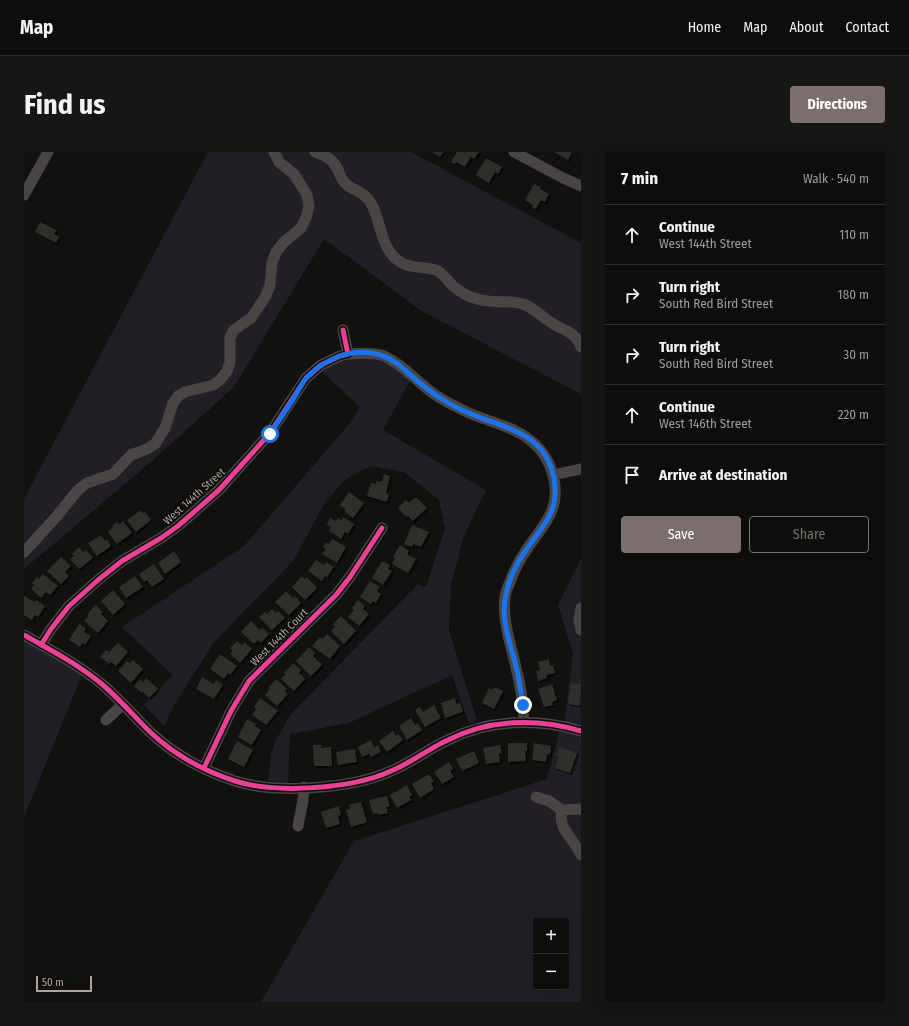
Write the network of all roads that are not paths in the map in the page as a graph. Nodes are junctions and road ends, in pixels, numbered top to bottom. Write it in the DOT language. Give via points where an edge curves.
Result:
graph roads {
  1 [pos="274,152"];
  2 [pos="315,152"];
  3 [pos="514,152"];
  4 [pos="45,153"];
  5 [pos="581,186"];
  6 [pos="24,195"];
  7 [pos="343,330"];
  8 [pos="581,347"];
  9 [pos="348,354"];
  10 [pos="580,469"];
  11 [pos="553,475"];
  12 [pos="382,528"];
  13 [pos="24,552"];
  14 [pos="581,608"];
  15 [pos="581,630"];
  16 [pos="24,635"];
  17 [pos="42,645"];
  18 [pos="123,704"];
  19 [pos="106,720"];
  20 [pos="524,722"];
  21 [pos="581,731"];
  22 [pos="204,768"];
  23 [pos="304,787"];
  24 [pos="536,797"];
  25 [pos="581,809"];
  26 [pos="562,810"];
  27 [pos="298,826"];
  28 [pos="581,855"];
  1 -- 13 [label="street" via="279,162 294,174 307,195 310,206 301,228 276,252 266,296 251,318 232,334 229,341 228,371 214,385 178,396 165,428 155,444 130,455 113,474 86,483 77,490"];
  2 -- 8 [label="street" via="330,158 346,184 370,200 385,243 397,259 409,266 430,268 439,272 455,287 474,299 527,305 573,334"];
  3 -- 5 [label="street"];
  4 -- 6 [label="street"];
  7 -- 9 [label="street"];
  9 -- 11 [label="street, West 144th Street" via="361,352 382,356 399,364 415,380 439,397 468,413 514,429 539,448"];
  9 -- 17 [label="street, West 144th Street" via="321,365 306,378 270,434 219,490 178,526 122,561 98,580 69,606"];
  10 -- 11 [label="street"];
  11 -- 20 [label="street, West 144th Street" via="555,491 551,514 514,571 505,595 507,634 519,679"];
  12 -- 22 [label="street, West 144th Court" via="336,595 249,681 231,711"];
  14 -- 15 [label="street" via="578,620"];
  16 -- 17 [label="street"];
  17 -- 18 [label="street" via="84,670"];
  18 -- 19 [label="street"];
  18 -- 22 [label="street" via="162,742"];
  20 -- 21 [label="street" via="555,724"];
  20 -- 23 [label="street" via="499,723 470,731 449,739 400,767 378,776 352,783"];
  22 -- 23 [label="street" via="248,784 274,788"];
  23 -- 27 [label="street"];
  24 -- 26 [label="street" via="549,801"];
  25 -- 26 [label="street"];
  26 -- 28 [label="street" via="564,828"];
}
